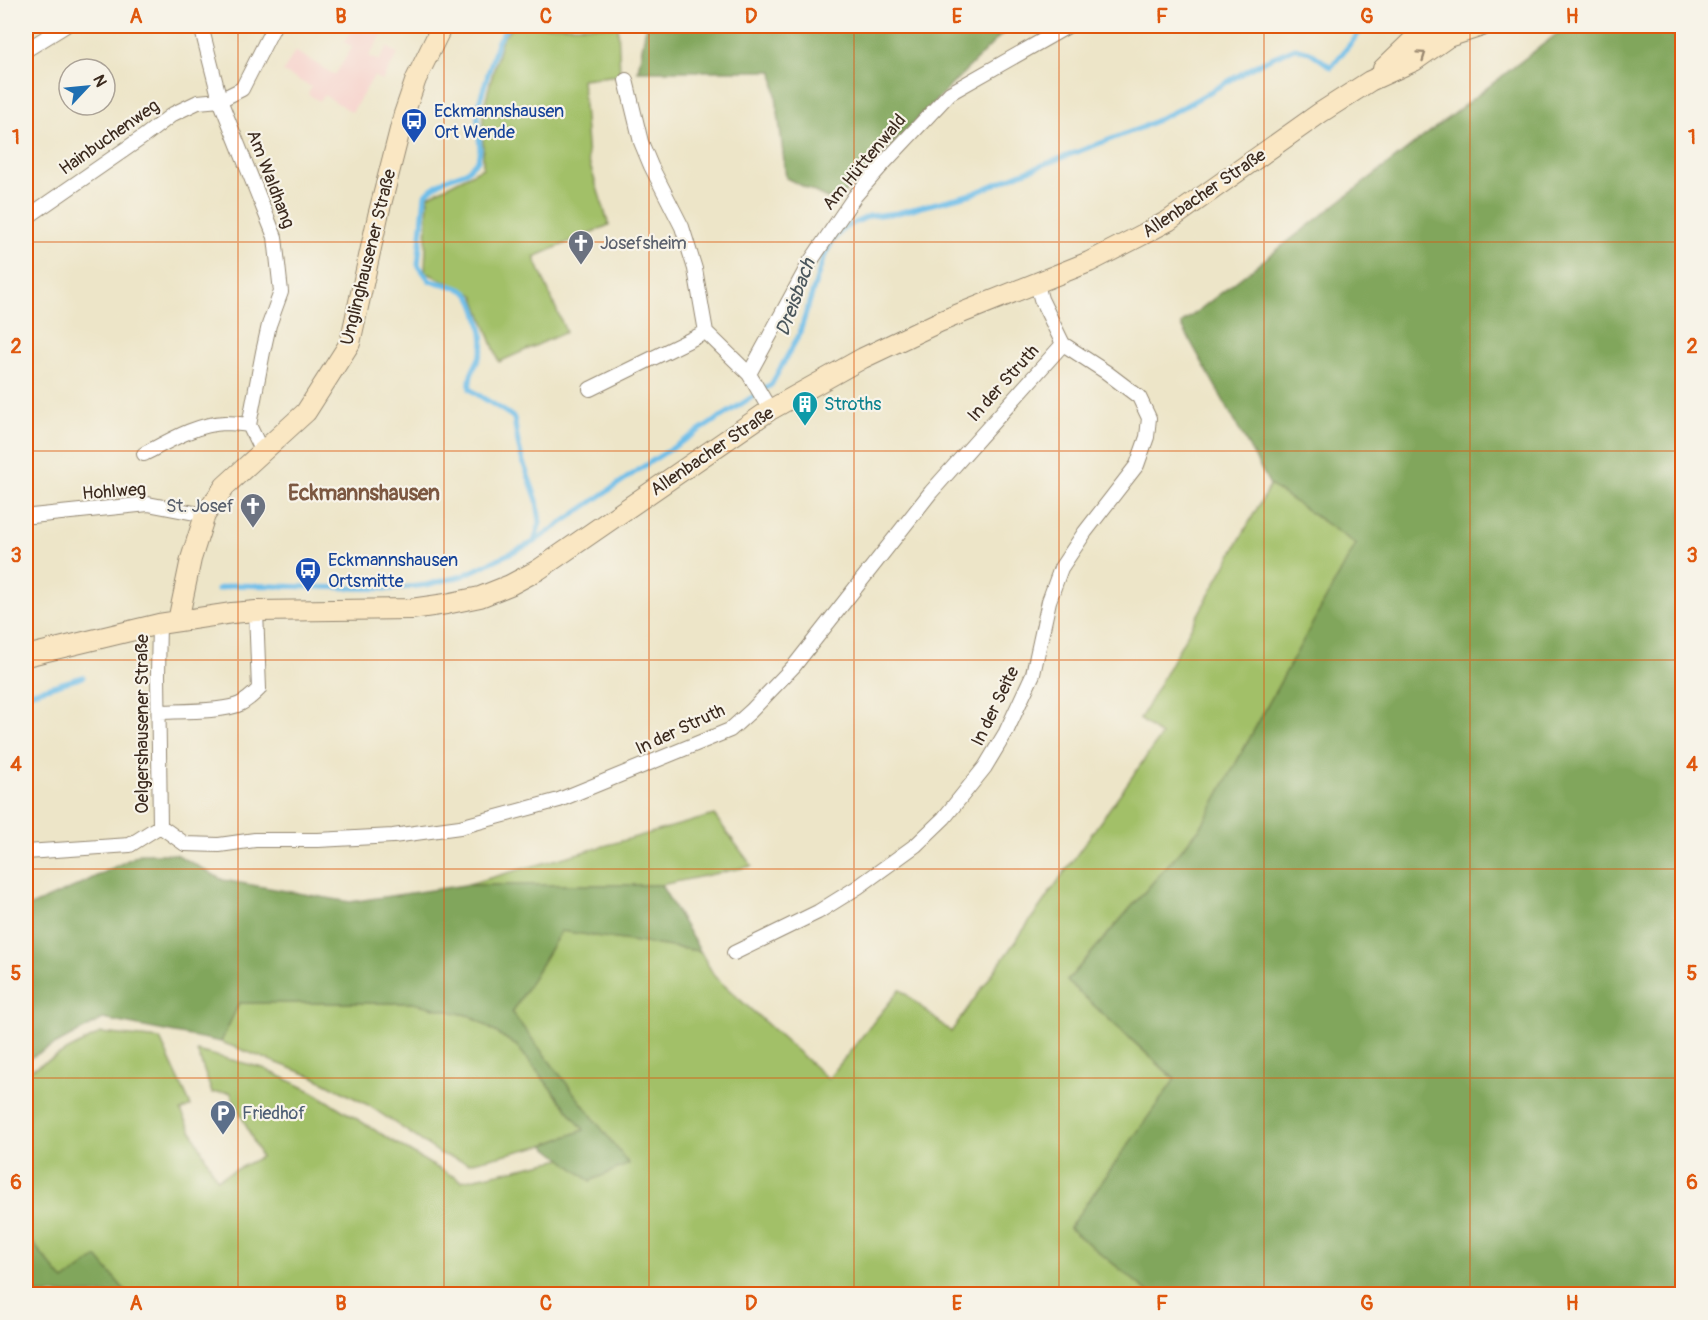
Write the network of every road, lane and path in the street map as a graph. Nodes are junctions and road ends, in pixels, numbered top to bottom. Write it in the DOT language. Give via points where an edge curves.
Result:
graph roads {
  1 [pos="65,26"];
  2 [pos="201,26"];
  3 [pos="274,26"];
  4 [pos="442,26"];
  5 [pos="1068,26"];
  6 [pos="1434,26"];
  7 [pos="1482,26"];
  8 [pos="26,50"];
  9 [pos="626,80"];
  10 [pos="1370,81"];
  11 [pos="220,100"];
  12 [pos="26,218"];
  13 [pos="1037,284"];
  14 [pos="706,332"];
  15 [pos="1063,344"];
  16 [pos="752,380"];
  17 [pos="590,389"];
  18 [pos="766,405"];
  19 [pos="249,425"];
  20 [pos="262,452"];
  21 [pos="144,454"];
  22 [pos="205,515"];
  23 [pos="26,516"];
  24 [pos="256,611"];
  25 [pos="169,622"];
  26 [pos="26,656"];
  27 [pos="159,712"];
  28 [pos="160,826"];
  29 [pos="26,852"];
  30 [pos="734,953"];
  1 -- 8 [label="street"];
  2 -- 11 [label="street, Am Waldhang"];
  3 -- 11 [label="street" via="242,89"];
  4 -- 20 [label="main road, Unglinghausener Straße" via="416,79 405,114 350,343 306,412"];
  5 -- 16 [label="street, Am Hüttenwald" via="950,93 884,163 855,196 810,262"];
  6 -- 10 [label="main road, Allenbacher Straße"];
  10 -- 7 [label="main road, Allenbacher Straße, one-way" via="1414,61 1448,37"];
  9 -- 14 [label="street" via="641,141 681,227"];
  10 -- 13 [label="main road, Allenbacher Straße" via="1168,220 1089,262"];
  11 -- 12 [label="street, Hainbuchenweg" via="198,102 172,114"];
  11 -- 19 [label="street, Am Waldhang" via="275,237 281,292 263,352"];
  13 -- 15 [label="street, In der Struth"];
  13 -- 18 [label="main road, Allenbacher Straße" via="939,322"];
  14 -- 16 [label="street"];
  14 -- 17 [label="street"];
  15 -- 28 [label="street, In der Struth" via="931,492 794,666 730,730 560,800 460,827 393,836 255,840 219,845 185,843"];
  15 -- 30 [label="street, In der Seite" via="1139,397 1149,418 1147,437 1137,465 1061,568 1033,674 1006,732 985,767 944,818 916,845 818,912"];
  16 -- 18 [label="street"];
  18 -- 24 [label="main road, Allenbacher Straße" via="538,570 510,585 480,597 411,609"];
  19 -- 20 [label="street"];
  19 -- 21 [label="street" via="207,425"];
  20 -- 22 [label="main road, Unglinghausener Straße" via="225,486"];
  22 -- 23 [label="street, Hohlweg" via="148,504"];
  22 -- 25 [label="main road, Unglinghausener Straße"];
  24 -- 25 [label="main road, Allenbacher Straße"];
  24 -- 27 [label="street" via="259,688 241,704 229,708"];
  25 -- 26 [label="main road, Allenbacher Straße"];
  25 -- 27 [label="street, Oelgershausener Straße" via="158,675"];
  27 -- 28 [label="street, Oelgershausener Straße"];
  28 -- 29 [label="street, Oelgershausener Straße" via="130,845"];
}
